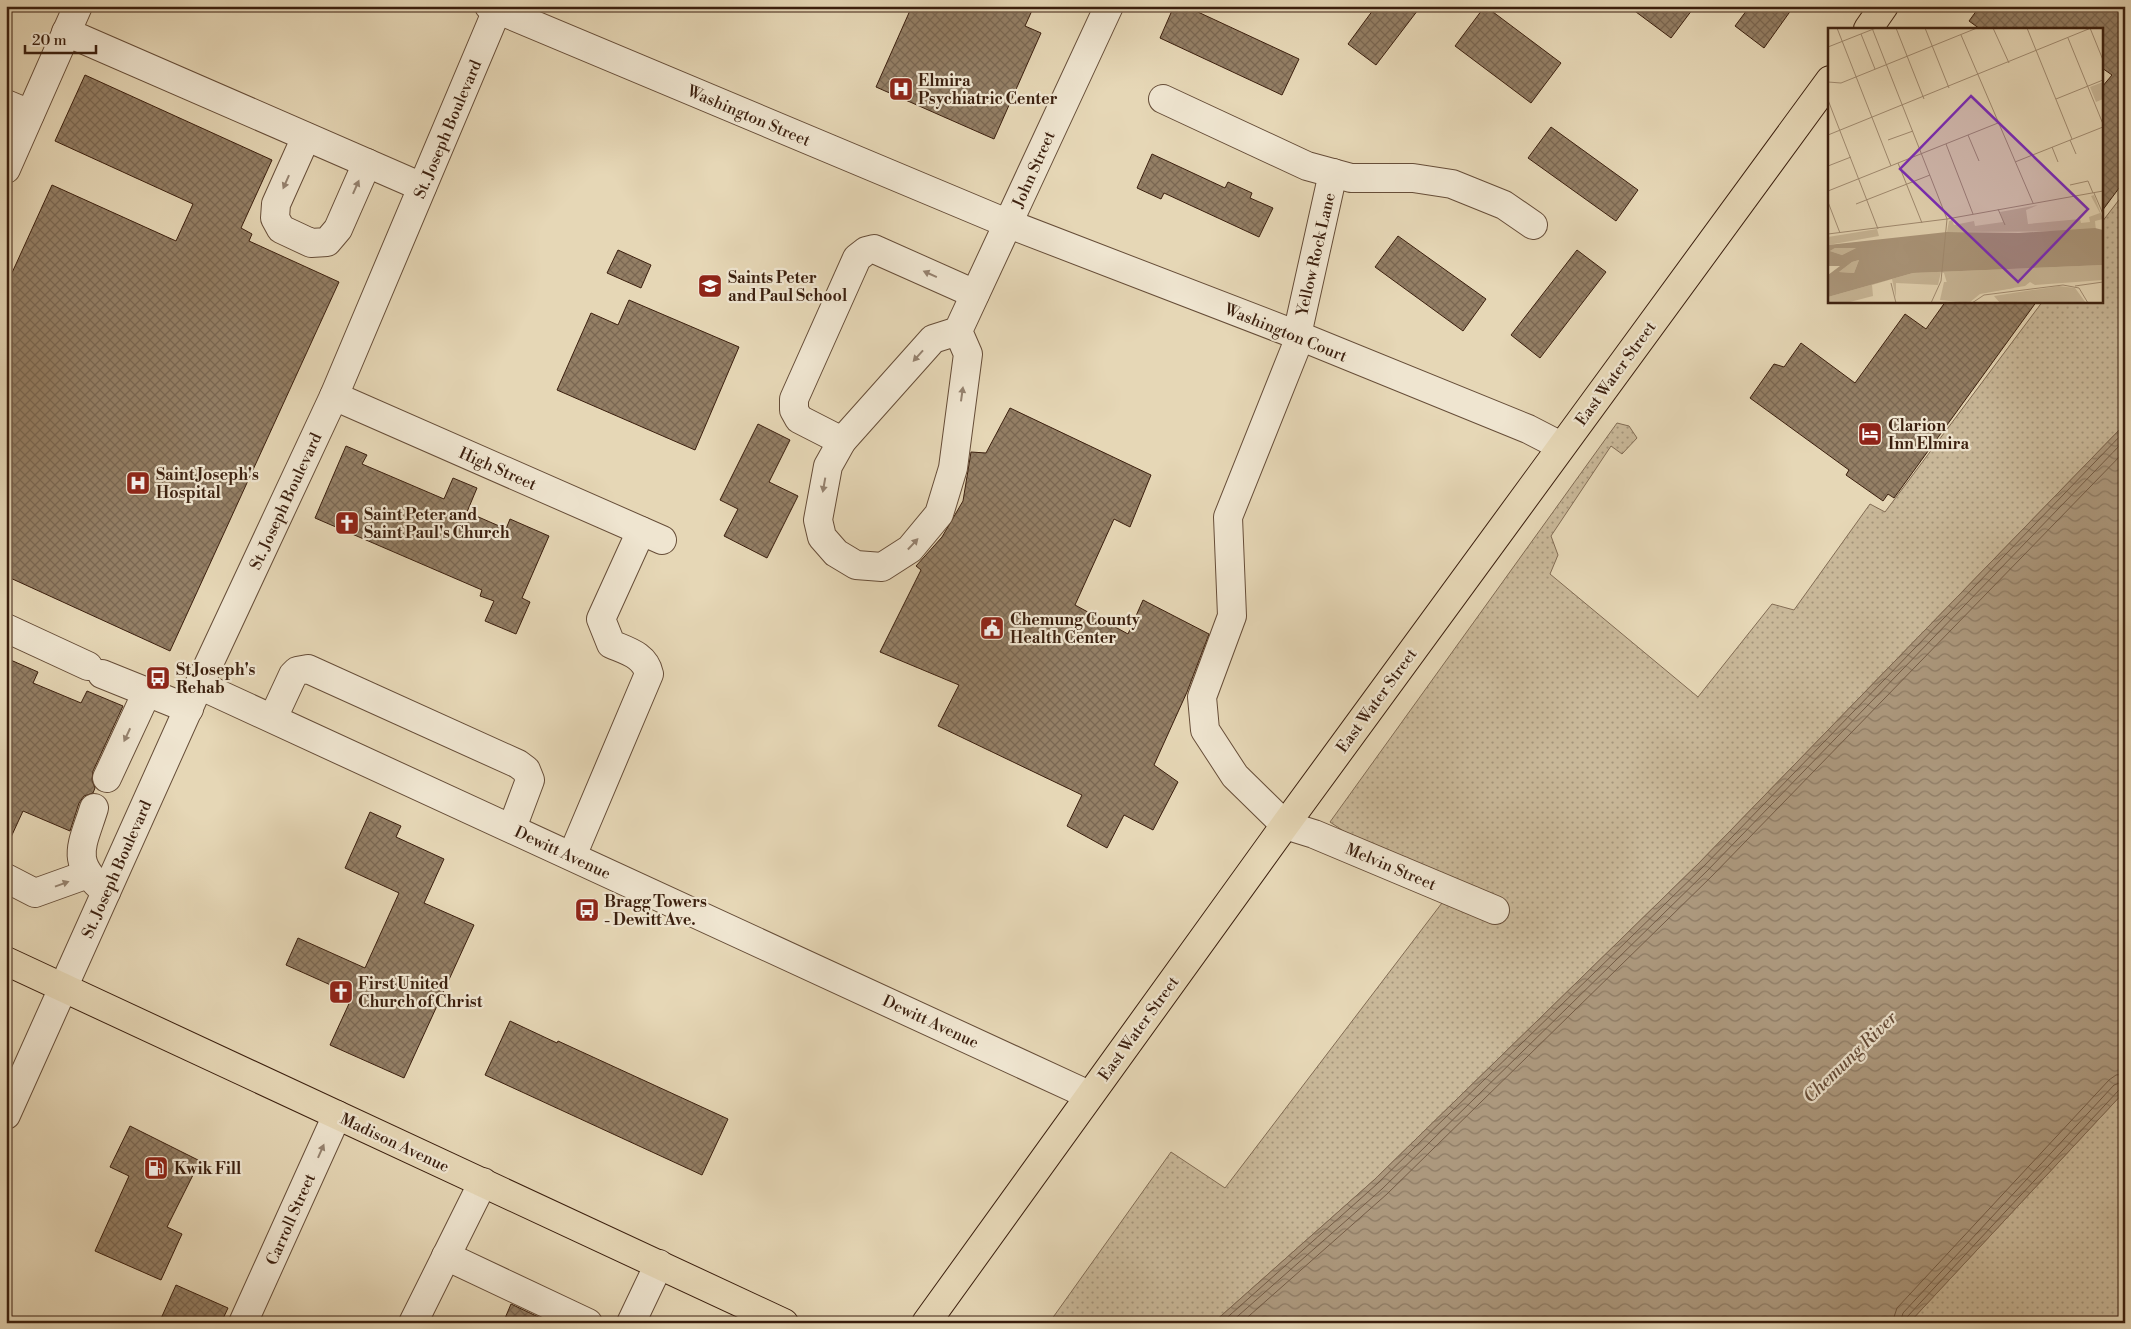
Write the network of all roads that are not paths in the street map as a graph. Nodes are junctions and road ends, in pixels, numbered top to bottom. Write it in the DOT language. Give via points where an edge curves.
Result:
graph roads {
  1 [pos="78,6"];
  2 [pos="1109,6"];
  3 [pos="1884,6"];
  4 [pos="493,8"];
  5 [pos="1869,28"];
  6 [pos="66,32"];
  7 [pos="1828,83"];
  8 [pos="1163,99"];
  9 [pos="18,109"];
  10 [pos="306,137"];
  11 [pos="367,163"];
  12 [pos="6,169"];
  13 [pos="1333,173"];
  14 [pos="422,187"];
  15 [pos="1009,224"];
  16 [pos="1533,225"];
  17 [pos="975,294"];
  18 [pos="958,331"];
  19 [pos="1299,336"];
  20 [pos="334,396"];
  21 [pos="842,441"];
  22 [pos="1561,446"];
  23 [pos="6,628"];
  24 [pos="147,692"];
  25 [pos="194,697"];
  26 [pos="273,718"];
  27 [pos="107,778"];
  28 [pos="94,808"];
  29 [pos="1285,825"];
  30 [pos="512,828"];
  31 [pos="572,856"];
  32 [pos="6,878"];
  33 [pos="97,883"];
  34 [pos="1495,910"];
  35 [pos="6,961"];
  36 [pos="63,988"];
  37 [pos="1090,1095"];
  38 [pos="337,1114"];
  39 [pos="6,1115"];
  40 [pos="483,1182"];
  41 [pos="446,1256"];
  42 [pos="659,1264"];
  43 [pos="244,1323"];
  44 [pos="413,1323"];
  45 [pos="588,1323"];
  46 [pos="631,1323"];
  47 [pos="784,1323"];
  48 [pos="926,1323"];
  1 -- 6 [label="street"];
  2 -- 15 [label="street, John Street"];
  3 -- 5 [label="main road"];
  4 -- 14 [label="street, St. Joseph Boulevard"];
  4 -- 15 [label="street, Washington Street"];
  6 -- 9 [label="street"];
  6 -- 10 [label="street"];
  7 -- 22 [label="main road, East Water Street"];
  8 -- 13 [label="street" via="1307,166"];
  9 -- 12 [label="street"];
  10 -- 11 [label="street"];
  10 -- 11 [label="street, one-way" via="276,204 275,218 281,228 311,243 327,242 338,229"];
  11 -- 14 [label="street"];
  13 -- 16 [label="street" via="1351,178 1413,178 1452,184 1504,204"];
  13 -- 19 [label="street, Yellow Rock Lane"];
  14 -- 20 [label="street, St. Joseph Boulevard"];
  15 -- 17 [label="street, John Street"];
  15 -- 19 [label="street, Washington Court"];
  17 -- 18 [label="street, John Street"];
  17 -- 21 [label="street, one-way" via="874,249 857,258 794,398 794,410 799,419"];
  18 -- 21 [label="street, one-way" via="933,339"];
  21 -- 18 [label="street, one-way" via="828,466 818,520 822,537 836,553 856,565 882,567 910,549 939,514 953,468 968,354"];
  19 -- 22 [label="street, Washington Court" via="1528,429"];
  19 -- 29 [label="street, Yellow Rock Lane" via="1228,517 1232,616 1202,697 1205,730 1236,776"];
  20 -- 25 [label="street, St. Joseph Boulevard"];
  20 -- 31 [label="street, High Street" via="652,536 601,619 611,644 640,657 649,674"];
  22 -- 29 [label="main road, East Water Street"];
  23 -- 24 [label="street, Dewitt Avenue"];
  24 -- 25 [label="street, Dewitt Avenue"];
  24 -- 27 [label="street, one-way"];
  25 -- 26 [label="street, Dewitt Avenue"];
  25 -- 33 [label="street, St. Joseph Boulevard"];
  26 -- 30 [label="street, Dewitt Avenue"];
  26 -- 30 [label="street" via="293,676 308,669 518,764 526,770 530,780"];
  28 -- 33 [label="street" via="80,853 83,867"];
  29 -- 34 [label="street, Melvin Street" via="1314,834"];
  29 -- 37 [label="main road, East Water Street"];
  30 -- 31 [label="street, Dewitt Avenue"];
  31 -- 37 [label="street, Dewitt Avenue"];
  32 -- 33 [label="street, one-way" via="36,893"];
  33 -- 36 [label="street, St. Joseph Boulevard"];
  35 -- 36 [label="main road, Madison Avenue"];
  36 -- 38 [label="main road, Madison Avenue"];
  36 -- 39 [label="street, St. Joseph Boulevard"];
  37 -- 48 [label="main road, East Water Street"];
  38 -- 40 [label="main road, Madison Avenue"];
  43 -- 38 [label="street, Carroll Street, one-way"];
  40 -- 41 [label="street"];
  40 -- 42 [label="main road, Madison Avenue"];
  41 -- 44 [label="street"];
  41 -- 45 [label="street"];
  42 -- 46 [label="street"];
  42 -- 47 [label="main road, Madison Avenue"];
}
